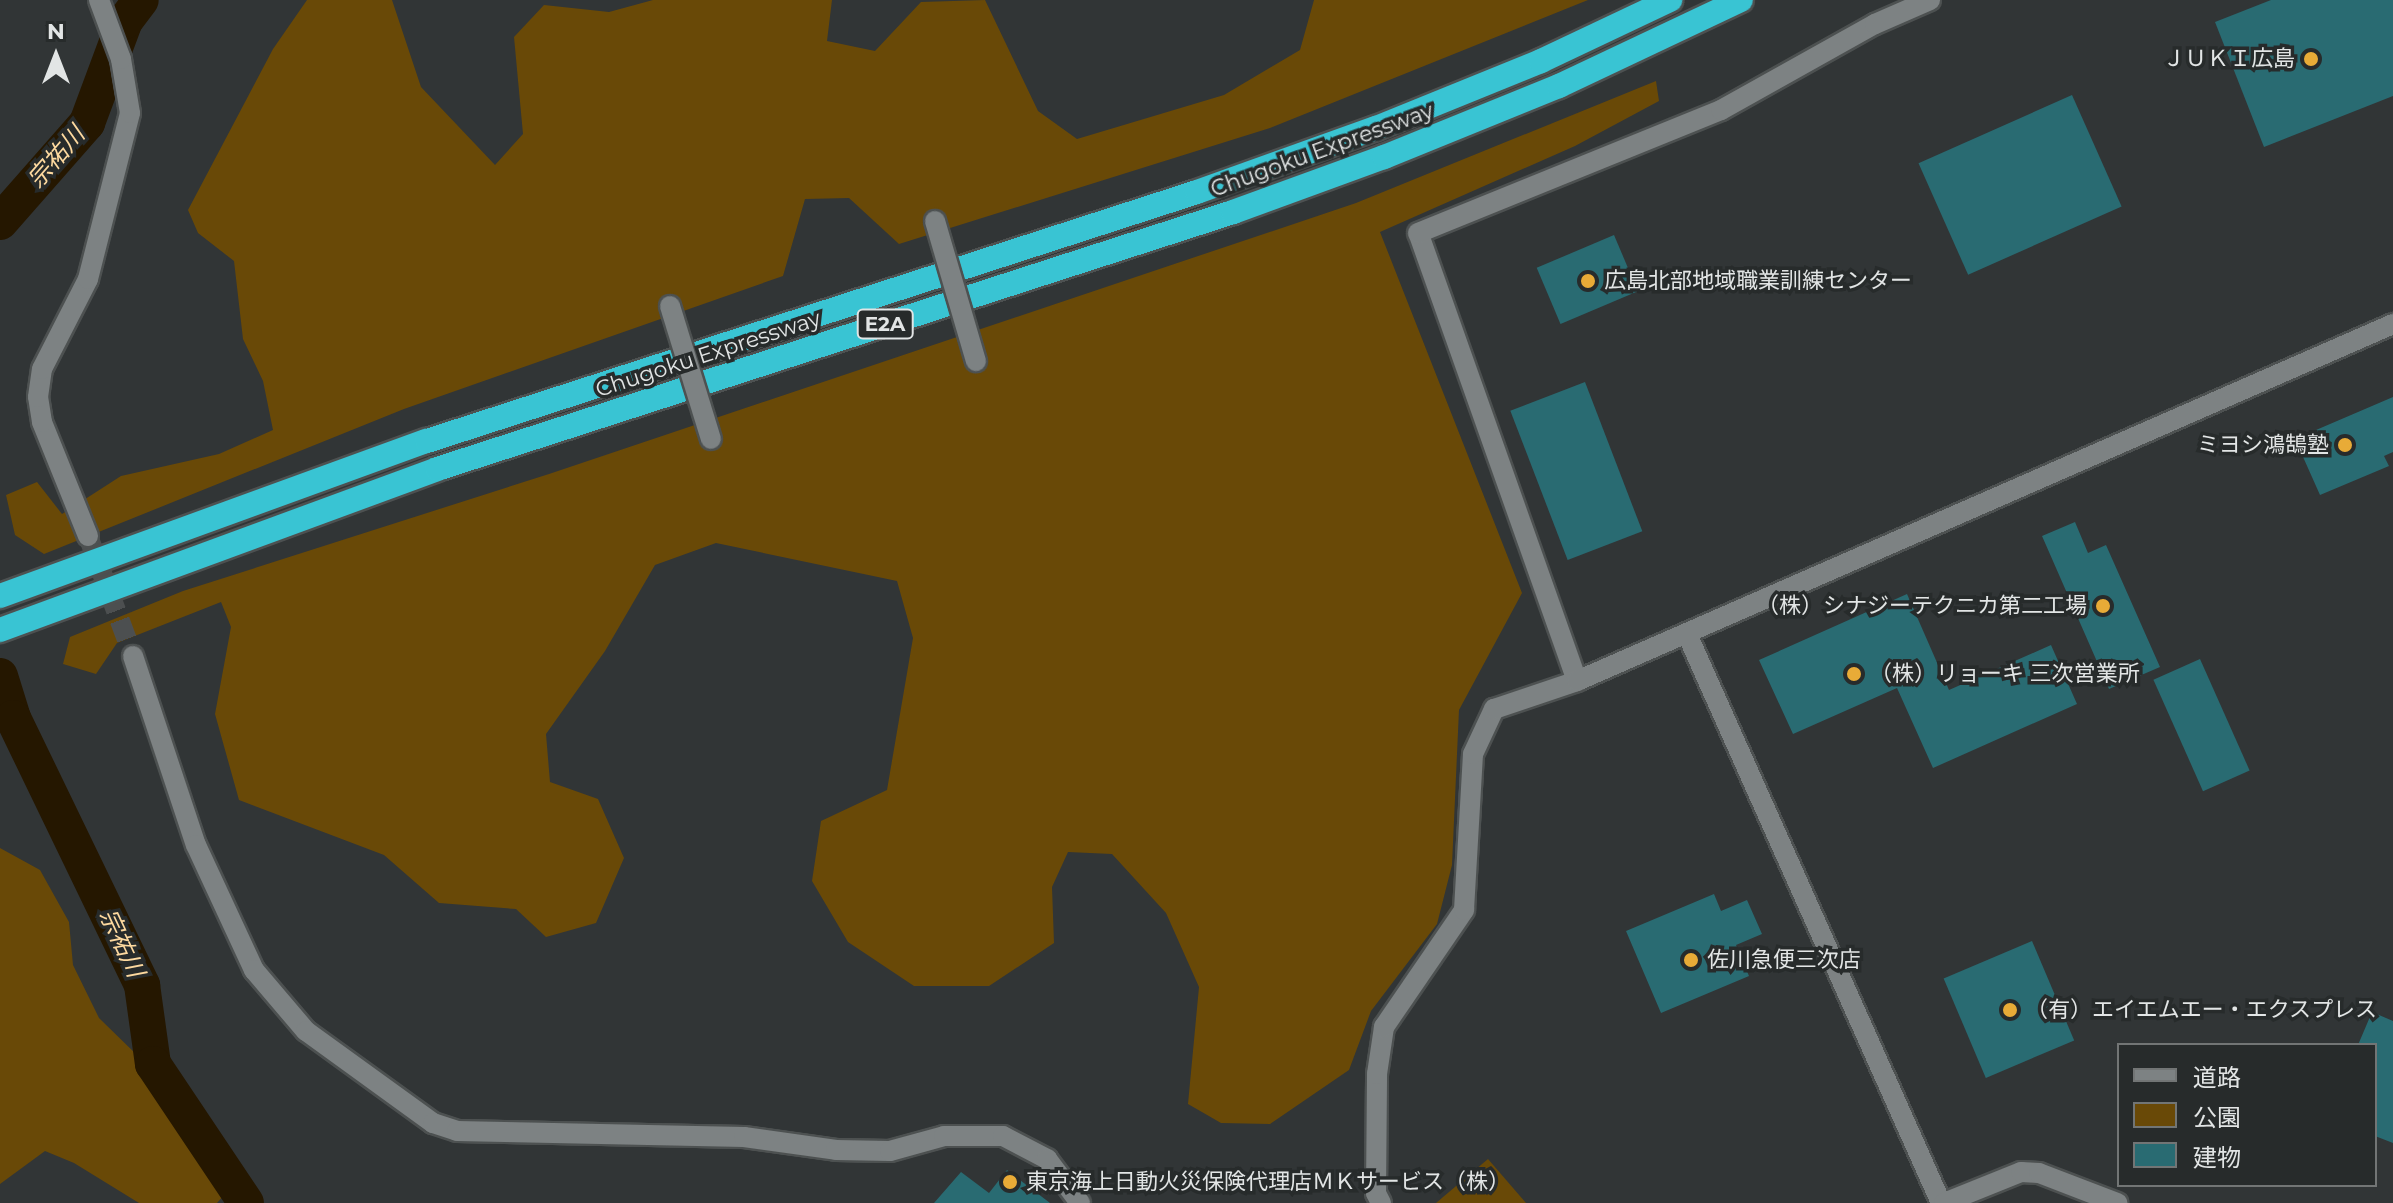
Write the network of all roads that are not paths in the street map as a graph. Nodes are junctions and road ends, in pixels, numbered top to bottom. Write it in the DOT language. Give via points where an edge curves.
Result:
graph roads {
  1 [pos="99,0"];
  2 [pos="1670,0"];
  3 [pos="1741,0"];
  4 [pos="1930,0"];
  5 [pos="935,221"];
  6 [pos="670,306"];
  7 [pos="2393,324"];
  8 [pos="976,361"];
  9 [pos="711,439"];
  10 [pos="88,536"];
  11 [pos="2,595"];
  12 [pos="9,626"];
  13 [pos="1687,634"];
  14 [pos="133,656"];
  15 [pos="1577,681"];
  16 [pos="1080,1203"];
  17 [pos="1381,1203"];
  18 [pos="1942,1203"];
  19 [pos="2117,1203"];
  1 -- 10 [label="street" via="121,59 130,113 88,279 42,369 38,397 42,422"];
  2 -- 11 [label="highway, Chugoku Expressway / E2A" via="1541,61 1376,128 1197,192 427,441"];
  3 -- 12 [label="highway, Chugoku Expressway / E2A" via="1559,86 1356,167 437,469"];
  4 -- 15 [label="street" via="1875,24 1721,110 1418,233"];
  5 -- 8 [label="street, bridge"];
  6 -- 9 [label="street, bridge"];
  7 -- 13 [label="street"];
  13 -- 15 [label="street"];
  13 -- 18 [label="street"];
  14 -- 16 [label="street" via="196,845 254,970 306,1031 433,1123 457,1131 744,1137 836,1150 890,1151 944,1136 1003,1136 1047,1159"];
  15 -- 17 [label="street" via="1494,709 1473,754 1464,910 1384,1027 1377,1074 1376,1193"];
  18 -- 19 [label="street" via="2021,1172 2039,1173"];
}
